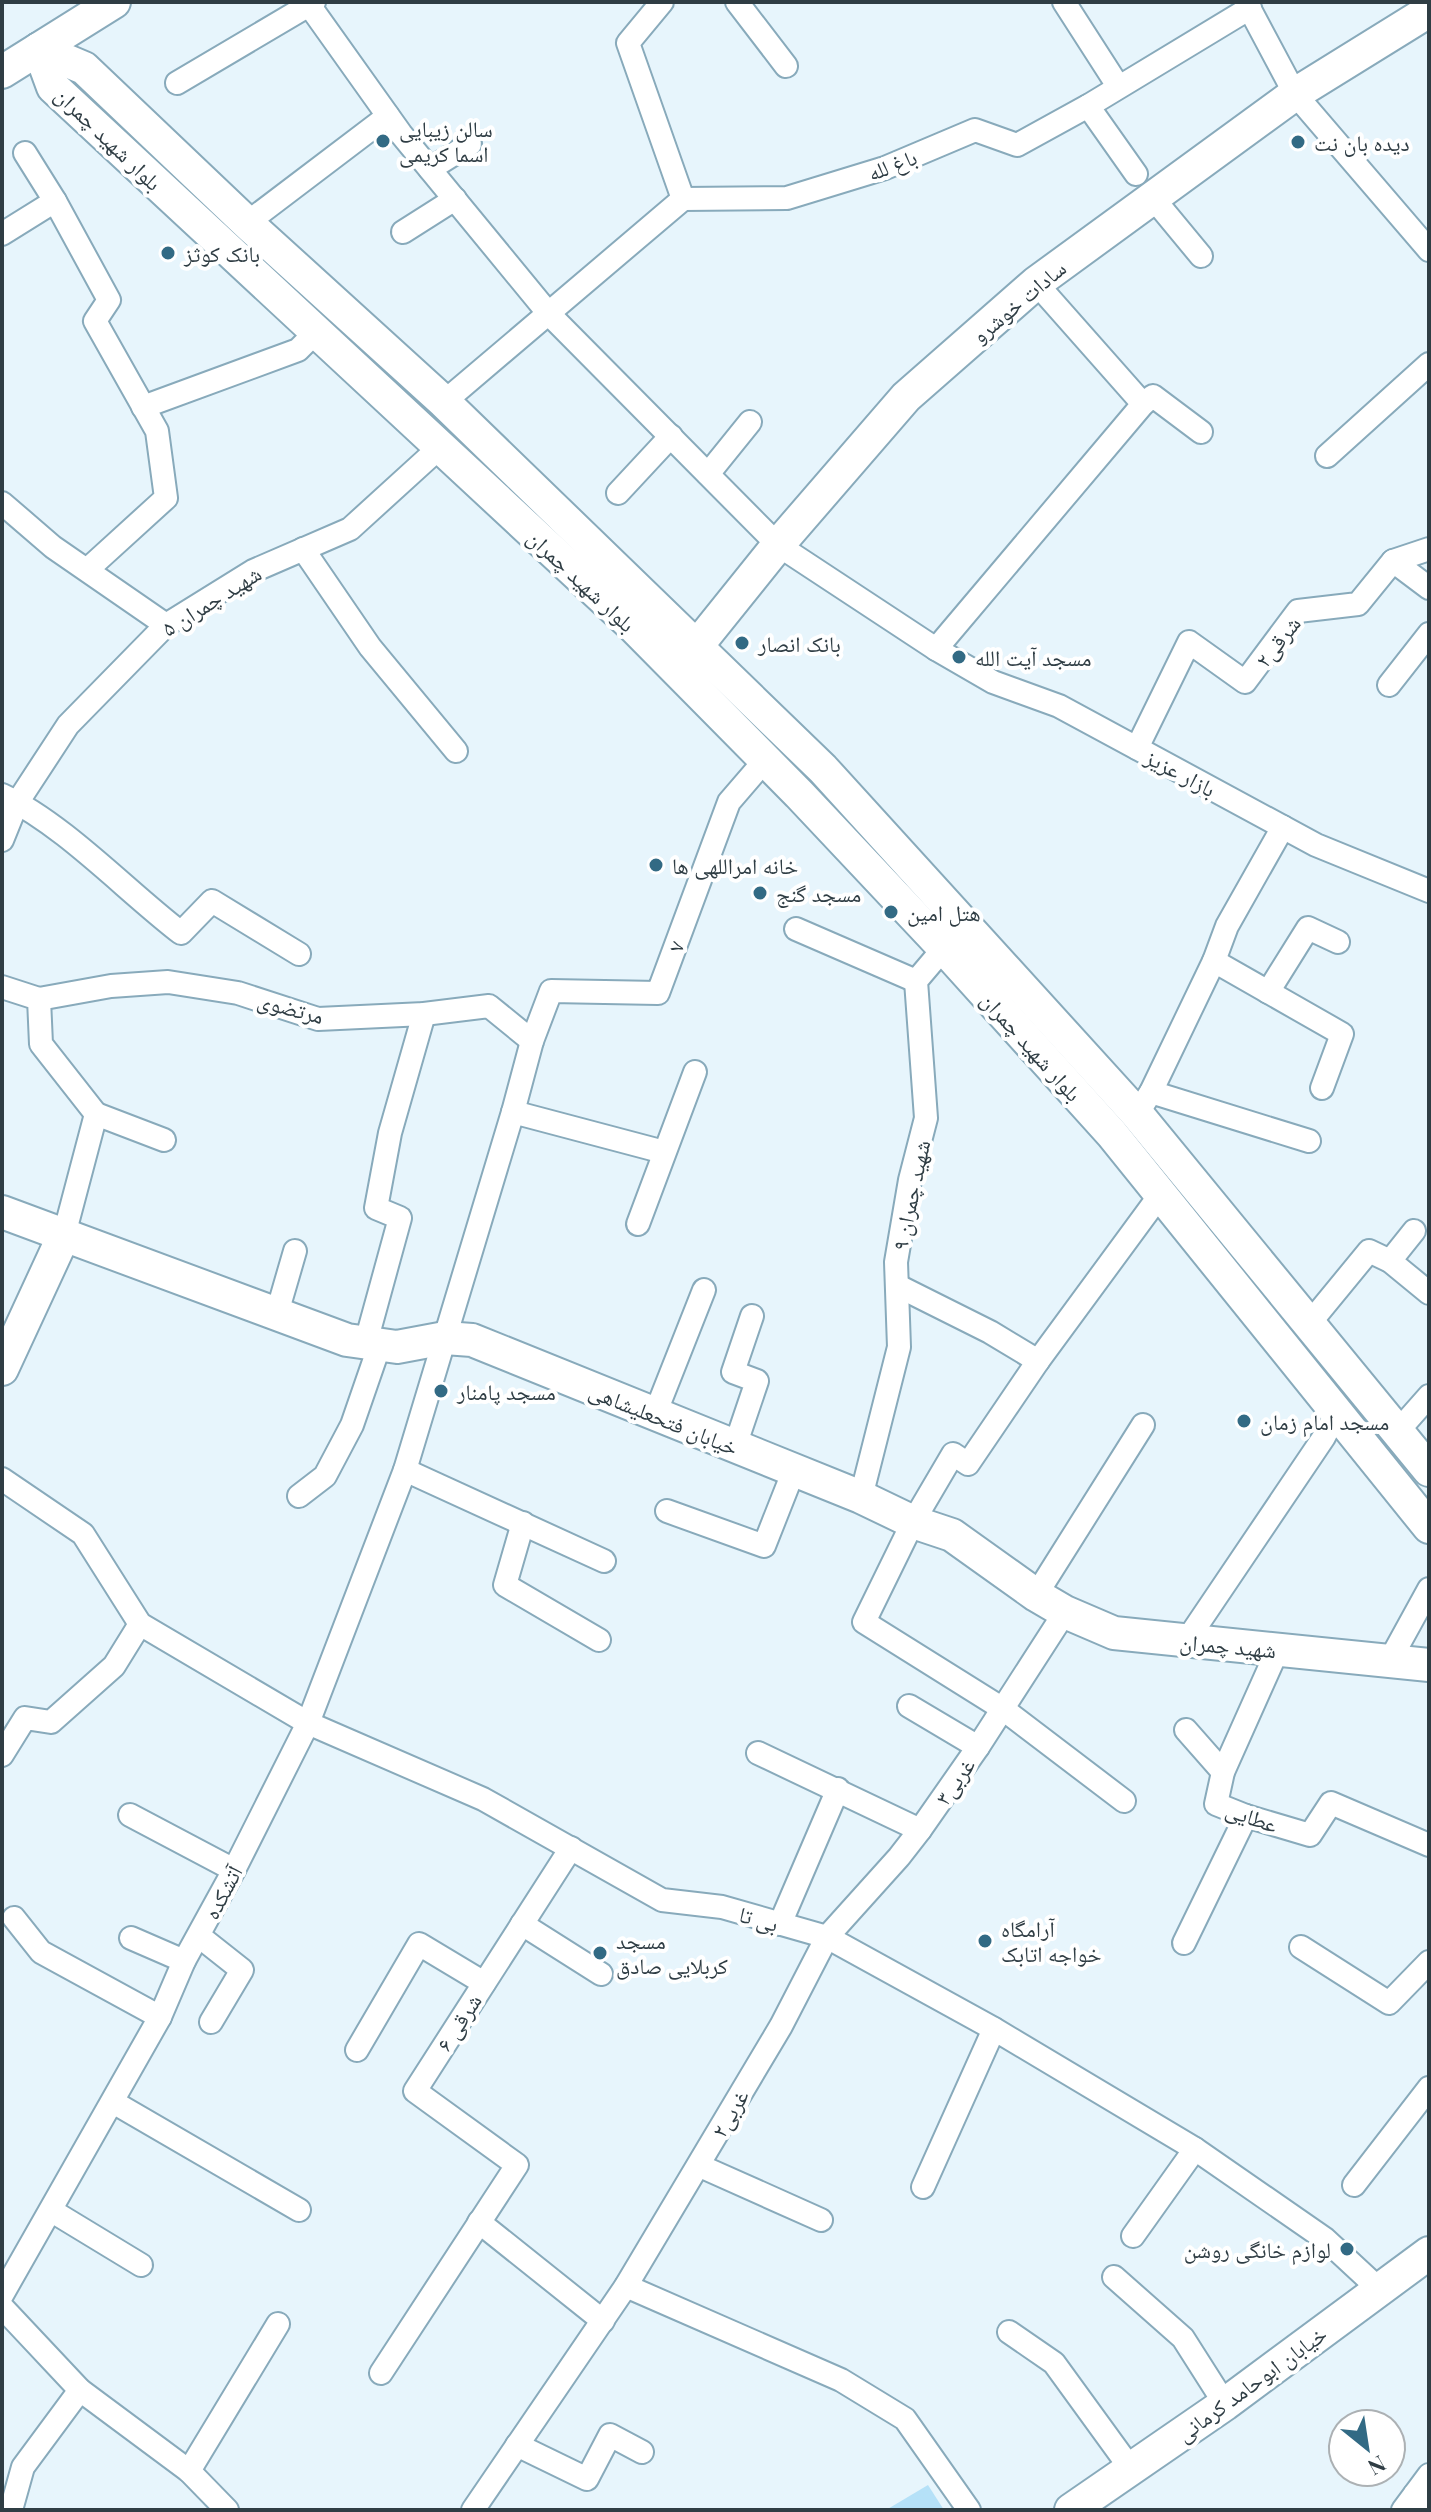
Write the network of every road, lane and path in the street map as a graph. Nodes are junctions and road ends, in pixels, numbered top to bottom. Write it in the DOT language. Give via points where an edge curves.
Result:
graph roads {
  1 [pos="114,2"];
  2 [pos="662,2"];
  3 [pos="737,2"];
  4 [pos="1064,2"];
  5 [pos="310,3"];
  6 [pos="1248,5"];
  7 [pos="1429,11"];
  8 [pos="39,49"];
  9 [pos="786,66"];
  10 [pos="2,72"];
  11 [pos="177,83"];
  12 [pos="1118,86"];
  13 [pos="1295,94"];
  14 [pos="1088,106"];
  15 [pos="388,116"];
  16 [pos="470,144"];
  17 [pos="25,153"];
  18 [pos="430,169"];
  19 [pos="1144,186"];
  20 [pos="455,199"];
  21 [pos="683,199"];
  22 [pos="55,201"];
  23 [pos="255,230"];
  24 [pos="403,232"];
  25 [pos="2,234"];
  26 [pos="1425,237"];
  27 [pos="1201,256"];
  28 [pos="238,260"];
  29 [pos="1036,283"];
  30 [pos="549,314"];
  31 [pos="315,333"];
  32 [pos="1426,373"];
  33 [pos="444,402"];
  34 [pos="1143,404"];
  35 [pos="143,407"];
  36 [pos="750,422"];
  37 [pos="1201,432"];
  38 [pos="671,436"];
  39 [pos="439,448"];
  40 [pos="1327,456"];
  41 [pos="708,474"];
  42 [pos="618,493"];
  43 [pos="2,503"];
  44 [pos="778,545"];
  45 [pos="303,549"];
  46 [pos="1429,549"];
  47 [pos="1393,561"];
  48 [pos="88,569"];
  49 [pos="1429,588"];
  50 [pos="166,625"];
  51 [pos="1429,634"];
  52 [pos="936,649"];
  53 [pos="686,658"];
  54 [pos="1389,685"];
  55 [pos="1137,748"];
  56 [pos="456,751"];
  57 [pos="766,759"];
  58 [pos="10,799"];
  59 [pos="1283,827"];
  60 [pos="2,840"];
  61 [pos="1429,891"];
  62 [pos="796,929"];
  63 [pos="1338,942"];
  64 [pos="944,948"];
  65 [pos="299,954"];
  66 [pos="1214,961"];
  67 [pos="916,981"];
  68 [pos="2,987"];
  69 [pos="1268,992"];
  70 [pos="39,999"];
  71 [pos="424,1014"];
  72 [pos="532,1041"];
  73 [pos="695,1072"];
  74 [pos="1322,1088"];
  75 [pos="1144,1103"];
  76 [pos="513,1112"];
  77 [pos="96,1114"];
  78 [pos="1112,1134"];
  79 [pos="164,1140"];
  80 [pos="1309,1141"];
  81 [pos="664,1152"];
  82 [pos="1160,1195"];
  83 [pos="2,1212"];
  84 [pos="638,1224"];
  85 [pos="1414,1231"];
  86 [pos="64,1235"];
  87 [pos="295,1251"];
  88 [pos="1390,1261"];
  89 [pos="898,1286"];
  90 [pos="704,1290"];
  91 [pos="1429,1293"];
  92 [pos="277,1313"];
  93 [pos="752,1316"];
  94 [pos="1309,1324"];
  95 [pos="445,1338"];
  96 [pos="373,1343"];
  97 [pos="1038,1361"];
  98 [pos="2,1369"];
  99 [pos="1429,1396"];
  100 [pos="655,1414"];
  101 [pos="1336,1414"];
  102 [pos="1143,1425"];
  103 [pos="1398,1431"];
  104 [pos="735,1446"];
  105 [pos="405,1470"];
  106 [pos="794,1470"];
  107 [pos="1429,1470"];
  108 [pos="2,1479"];
  109 [pos="299,1496"];
  110 [pos="861,1497"];
  111 [pos="667,1511"];
  112 [pos="913,1522"];
  113 [pos="523,1523"];
  114 [pos="1429,1527"];
  115 [pos="604,1561"];
  116 [pos="1429,1589"];
  117 [pos="1036,1595"];
  118 [pos="1065,1612"];
  119 [pos="140,1624"];
  120 [pos="599,1640"];
  121 [pos="1185,1643"];
  122 [pos="1278,1649"];
  123 [pos="1390,1660"];
  124 [pos="1429,1665"];
  125 [pos="909,1706"];
  126 [pos="1003,1709"];
  127 [pos="308,1723"];
  128 [pos="1186,1730"];
  129 [pos="978,1747"];
  130 [pos="758,1753"];
  131 [pos="2,1755"];
  132 [pos="1223,1772"];
  133 [pos="838,1789"];
  134 [pos="1124,1801"];
  135 [pos="130,1815"];
  136 [pos="1246,1816"];
  137 [pos="920,1830"];
  138 [pos="1428,1845"];
  139 [pos="571,1848"];
  140 [pos="234,1870"];
  141 [pos="14,1918"];
  142 [pos="522,1924"];
  143 [pos="780,1924"];
  144 [pos="199,1936"];
  145 [pos="827,1937"];
  146 [pos="131,1938"];
  147 [pos="1184,1943"];
  148 [pos="1301,1947"];
  149 [pos="184,1961"];
  150 [pos="1429,1962"];
  151 [pos="601,1974"];
  152 [pos="484,1983"];
  153 [pos="160,2017"];
  154 [pos="211,2022"];
  155 [pos="994,2029"];
  156 [pos="357,2050"];
  157 [pos="1429,2088"];
  158 [pos="113,2102"];
  159 [pos="1195,2149"];
  160 [pos="700,2166"];
  161 [pos="1354,2185"];
  162 [pos="923,2187"];
  163 [pos="299,2210"];
  164 [pos="52,2211"];
  165 [pos="821,2220"];
  166 [pos="479,2222"];
  167 [pos="1133,2236"];
  168 [pos="1426,2264"];
  169 [pos="141,2265"];
  170 [pos="1114,2277"];
  171 [pos="626,2286"];
  172 [pos="1379,2289"];
  173 [pos="2,2295"];
  174 [pos="2,2307"];
  175 [pos="603,2321"];
  176 [pos="278,2324"];
  177 [pos="1009,2332"];
  178 [pos="381,2373"];
  179 [pos="80,2390"];
  180 [pos="1225,2404"];
  181 [pos="517,2445"];
  182 [pos="642,2452"];
  183 [pos="1131,2469"];
  184 [pos="189,2471"];
  185 [pos="1429,2475"];
  186 [pos="1415,2505"];
  187 [pos="11,2510"];
  188 [pos="227,2510"];
  189 [pos="473,2510"];
  190 [pos="969,2510"];
  191 [pos="1071,2510"];
  1 -- 8 [label="main road"];
  2 -- 21 [label="street" via="628,43"];
  3 -- 9 [label="street"];
  4 -- 12 [label="street"];
  5 -- 11 [label="street"];
  5 -- 15 [label="street, بازار عزیز"];
  6 -- 12 [label="street"];
  6 -- 13 [label="street"];
  7 -- 13 [label="main road, سادات خوشرو"];
  8 -- 10 [label="main road"];
  8 -- 23 [label="main road, بلوار شهید چمران" via="84,68"];
  8 -- 28 [label="main road, بلوار شهید چمران" via="53,87"];
  12 -- 14 [label="street"];
  13 -- 19 [label="main road, سادات خوشرو"];
  13 -- 26 [label="street"];
  14 -- 19 [label="street"];
  14 -- 21 [label="street, باغ لله" via="1017,145 975,130 885,168 787,198"];
  15 -- 18 [label="street, بازار عزیز"];
  15 -- 23 [label="street"];
  16 -- 18 [label="street"];
  17 -- 22 [label="street"];
  18 -- 20 [label="street, بازار عزیز"];
  19 -- 27 [label="street"];
  19 -- 29 [label="main road, سادات خوشرو"];
  20 -- 24 [label="street"];
  20 -- 30 [label="street, بازار عزیز"];
  21 -- 30 [label="street"];
  22 -- 25 [label="street"];
  22 -- 35 [label="street" via="109,300 95,321"];
  23 -- 28 [label="main road"];
  23 -- 33 [label="main road, بلوار شهید چمران"];
  28 -- 31 [label="main road, بلوار شهید چمران"];
  29 -- 34 [label="street"];
  29 -- 44 [label="main road, سادات خوشرو" via="906,397"];
  30 -- 33 [label="street"];
  30 -- 38 [label="street, بازار عزیز"];
  31 -- 35 [label="street" via="298,350"];
  31 -- 39 [label="main road, بلوار شهید چمران"];
  32 -- 40 [label="street"];
  33 -- 53 [label="main road, بلوار شهید چمران"];
  34 -- 37 [label="street" via="1153,396"];
  34 -- 52 [label="street"];
  35 -- 48 [label="street" via="157,431 166,498"];
  36 -- 41 [label="street"];
  38 -- 41 [label="street, بازار عزیز"];
  38 -- 42 [label="street"];
  39 -- 45 [label="street, شهید چمران ۵" via="350,529"];
  39 -- 53 [label="main road, بلوار شهید چمران" via="633,626"];
  41 -- 44 [label="street, بازار عزیز"];
  43 -- 48 [label="street"];
  44 -- 52 [label="street, بازار عزیز"];
  44 -- 53 [label="main road, سادات خوشرو"];
  45 -- 50 [label="street, شهید چمران ۵" via="253,571"];
  45 -- 56 [label="street" via="370,647"];
  46 -- 47 [label="street"];
  47 -- 49 [label="street"];
  47 -- 55 [label="street, شرقی۲" via="1358,604 1298,611 1245,682 1189,642"];
  48 -- 50 [label="street"];
  50 -- 58 [label="street, شهید چمران ۵" via="68,725"];
  51 -- 54 [label="street"];
  52 -- 55 [label="street, بازار عزیز" via="993,682 1059,706"];
  53 -- 57 [label="main road, بلوار شهید چمران"];
  53 -- 75 [label="main road, بلوار شهید چمران" via="823,769"];
  55 -- 59 [label="street, بازار عزیز"];
  57 -- 64 [label="main road, بلوار شهید چمران"];
  57 -- 72 [label="street, ۷" via="729,802 658,993 551,991"];
  58 -- 60 [label="street, شهید چمران ۵"];
  58 -- 65 [label="street" via="77,846 181,933 212,901"];
  59 -- 61 [label="street, بازار عزیز"];
  59 -- 66 [label="street" via="1227,926"];
  62 -- 67 [label="street"];
  63 -- 69 [label="street" via="1308,928"];
  64 -- 67 [label="street"];
  64 -- 78 [label="main road, بلوار شهید چمران"];
  66 -- 69 [label="street"];
  66 -- 75 [label="street"];
  67 -- 89 [label="street, شهید چمران ۹" via="926,1118 896,1262"];
  68 -- 70 [label="street"];
  69 -- 74 [label="street" via="1342,1034"];
  70 -- 71 [label="street, مرتضوی" via="168,982 238,993 318,1019"];
  70 -- 77 [label="street" via="41,1044"];
  71 -- 72 [label="street, مرتضوی" via="489,1006"];
  71 -- 96 [label="street" via="390,1133 376,1208 400,1218"];
  72 -- 76 [label="street, آتشکده"];
  73 -- 81 [label="street"];
  75 -- 78 [label="main road"];
  75 -- 80 [label="street"];
  75 -- 94 [label="main road, بلوار شهید چمران"];
  76 -- 81 [label="street"];
  76 -- 95 [label="street, آتشکده"];
  77 -- 79 [label="street"];
  77 -- 86 [label="street"];
  78 -- 82 [label="main road, بلوار شهید چمران"];
  81 -- 84 [label="street"];
  82 -- 97 [label="street"];
  82 -- 101 [label="main road, بلوار شهید چمران"];
  83 -- 86 [label="main road, خیابان فتحعلیشاهی"];
  85 -- 88 [label="street"];
  86 -- 92 [label="main road, خیابان فتحعلیشاهی"];
  86 -- 98 [label="main road"];
  87 -- 92 [label="street"];
  88 -- 91 [label="street"];
  88 -- 94 [label="street" via="1369,1251"];
  89 -- 97 [label="street"];
  89 -- 110 [label="street, شهید چمران ۹" via="899,1347"];
  90 -- 100 [label="street"];
  92 -- 96 [label="main road, خیابان فتحعلیشاهی" via="347,1340"];
  93 -- 104 [label="street" via="733,1372 757,1381"];
  94 -- 103 [label="main road, بلوار شهید چمران"];
  95 -- 96 [label="main road, خیابان فتحعلیشاهی" via="397,1347"];
  95 -- 100 [label="main road, خیابان فتحعلیشاهی" via="472,1340"];
  95 -- 105 [label="street, آتشکده"];
  96 -- 109 [label="street" via="352,1425 325,1476"];
  97 -- 112 [label="street" via="968,1464 953,1454"];
  99 -- 103 [label="street"];
  100 -- 104 [label="main road, خیابان فتحعلیشاهی"];
  101 -- 114 [label="main road, بلوار شهید چمران"];
  101 -- 121 [label="street"];
  102 -- 117 [label="street"];
  103 -- 107 [label="main road, بلوار شهید چمران"];
  104 -- 106 [label="main road, خیابان فتحعلیشاهی"];
  105 -- 113 [label="street"];
  105 -- 127 [label="street, آتشکده"];
  106 -- 110 [label="main road, خیابان فتحعلیشاهی"];
  106 -- 111 [label="street" via="764,1546"];
  108 -- 119 [label="street" via="83,1534"];
  110 -- 112 [label="main road, خیابان فتحعلیشاهی"];
  112 -- 117 [label="main road, خیابان فتحعلیشاهی" via="952,1535"];
  112 -- 126 [label="street" via="864,1622"];
  113 -- 115 [label="street"];
  113 -- 120 [label="street" via="505,1585"];
  116 -- 123 [label="street"];
  117 -- 118 [label="main road, شهید چمران"];
  118 -- 121 [label="main road, شهید چمران" via="1114,1633"];
  118 -- 126 [label="street, غربی۳"];
  119 -- 127 [label="street, بی تا"];
  119 -- 131 [label="street" via="114,1666 51,1722 25,1718"];
  121 -- 122 [label="main road, شهید چمران"];
  122 -- 123 [label="main road, شهید چمران"];
  122 -- 132 [label="street, عطایی"];
  123 -- 124 [label="main road, شهید چمران"];
  125 -- 129 [label="street"];
  126 -- 129 [label="street, غربی۳"];
  126 -- 134 [label="street"];
  127 -- 139 [label="street, بی تا" via="483,1799"];
  127 -- 140 [label="street, آتشکده"];
  128 -- 132 [label="street"];
  129 -- 137 [label="street, غربی۳"];
  130 -- 133 [label="street"];
  132 -- 136 [label="street, عطایی" via="1216,1804"];
  133 -- 137 [label="street"];
  133 -- 143 [label="street"];
  135 -- 140 [label="street"];
  136 -- 138 [label="street, عطایی" via="1310,1835 1331,1803"];
  136 -- 147 [label="street"];
  137 -- 145 [label="street, غربی۳"];
  139 -- 142 [label="street, ۶ شرقی"];
  139 -- 143 [label="street, بی تا" via="662,1900 722,1907"];
  140 -- 144 [label="street, آتشکده"];
  141 -- 153 [label="street" via="41,1952"];
  142 -- 151 [label="street"];
  142 -- 152 [label="street, ۶ شرقی"];
  143 -- 145 [label="street, بی تا"];
  144 -- 149 [label="street, آتشکده"];
  144 -- 154 [label="street" via="242,1970"];
  145 -- 155 [label="street, بی تا"];
  145 -- 160 [label="street, غربی۲"];
  146 -- 149 [label="street"];
  148 -- 150 [label="street" via="1389,2003"];
  149 -- 153 [label="street, آتشکده"];
  152 -- 156 [label="street" via="419,1944"];
  152 -- 166 [label="street, ۶ شرقی" via="415,2091 517,2165"];
  153 -- 158 [label="street, آتشکده"];
  155 -- 159 [label="street, بی تا"];
  155 -- 162 [label="street"];
  157 -- 161 [label="street"];
  158 -- 163 [label="street"];
  158 -- 164 [label="street, آتشکده"];
  159 -- 167 [label="street"];
  159 -- 172 [label="street, بی تا" via="1325,2239"];
  160 -- 165 [label="street"];
  160 -- 171 [label="street, غربی۲"];
  164 -- 169 [label="street"];
  164 -- 173 [label="street, آتشکده"];
  166 -- 175 [label="street"];
  166 -- 178 [label="street"];
  168 -- 172 [label="main road, خیابان ابوحامد کرمانی"];
  170 -- 180 [label="street" via="1183,2338"];
  171 -- 175 [label="street, غربی۲"];
  171 -- 190 [label="street" via="841,2380 905,2419"];
  172 -- 180 [label="main road, خیابان ابوحامد کرمانی"];
  174 -- 179 [label="street"];
  175 -- 181 [label="street, غربی۲"];
  176 -- 184 [label="street"];
  177 -- 183 [label="street" via="1054,2363"];
  179 -- 184 [label="street"];
  179 -- 187 [label="street" via="23,2467"];
  180 -- 183 [label="main road, خیابان ابوحامد کرمانی"];
  181 -- 182 [label="street" via="587,2479 610,2435"];
  181 -- 189 [label="street, غربی۲"];
  183 -- 191 [label="main road, خیابان ابوحامد کرمانی"];
  184 -- 188 [label="street"];
  185 -- 186 [label="street"];
}
